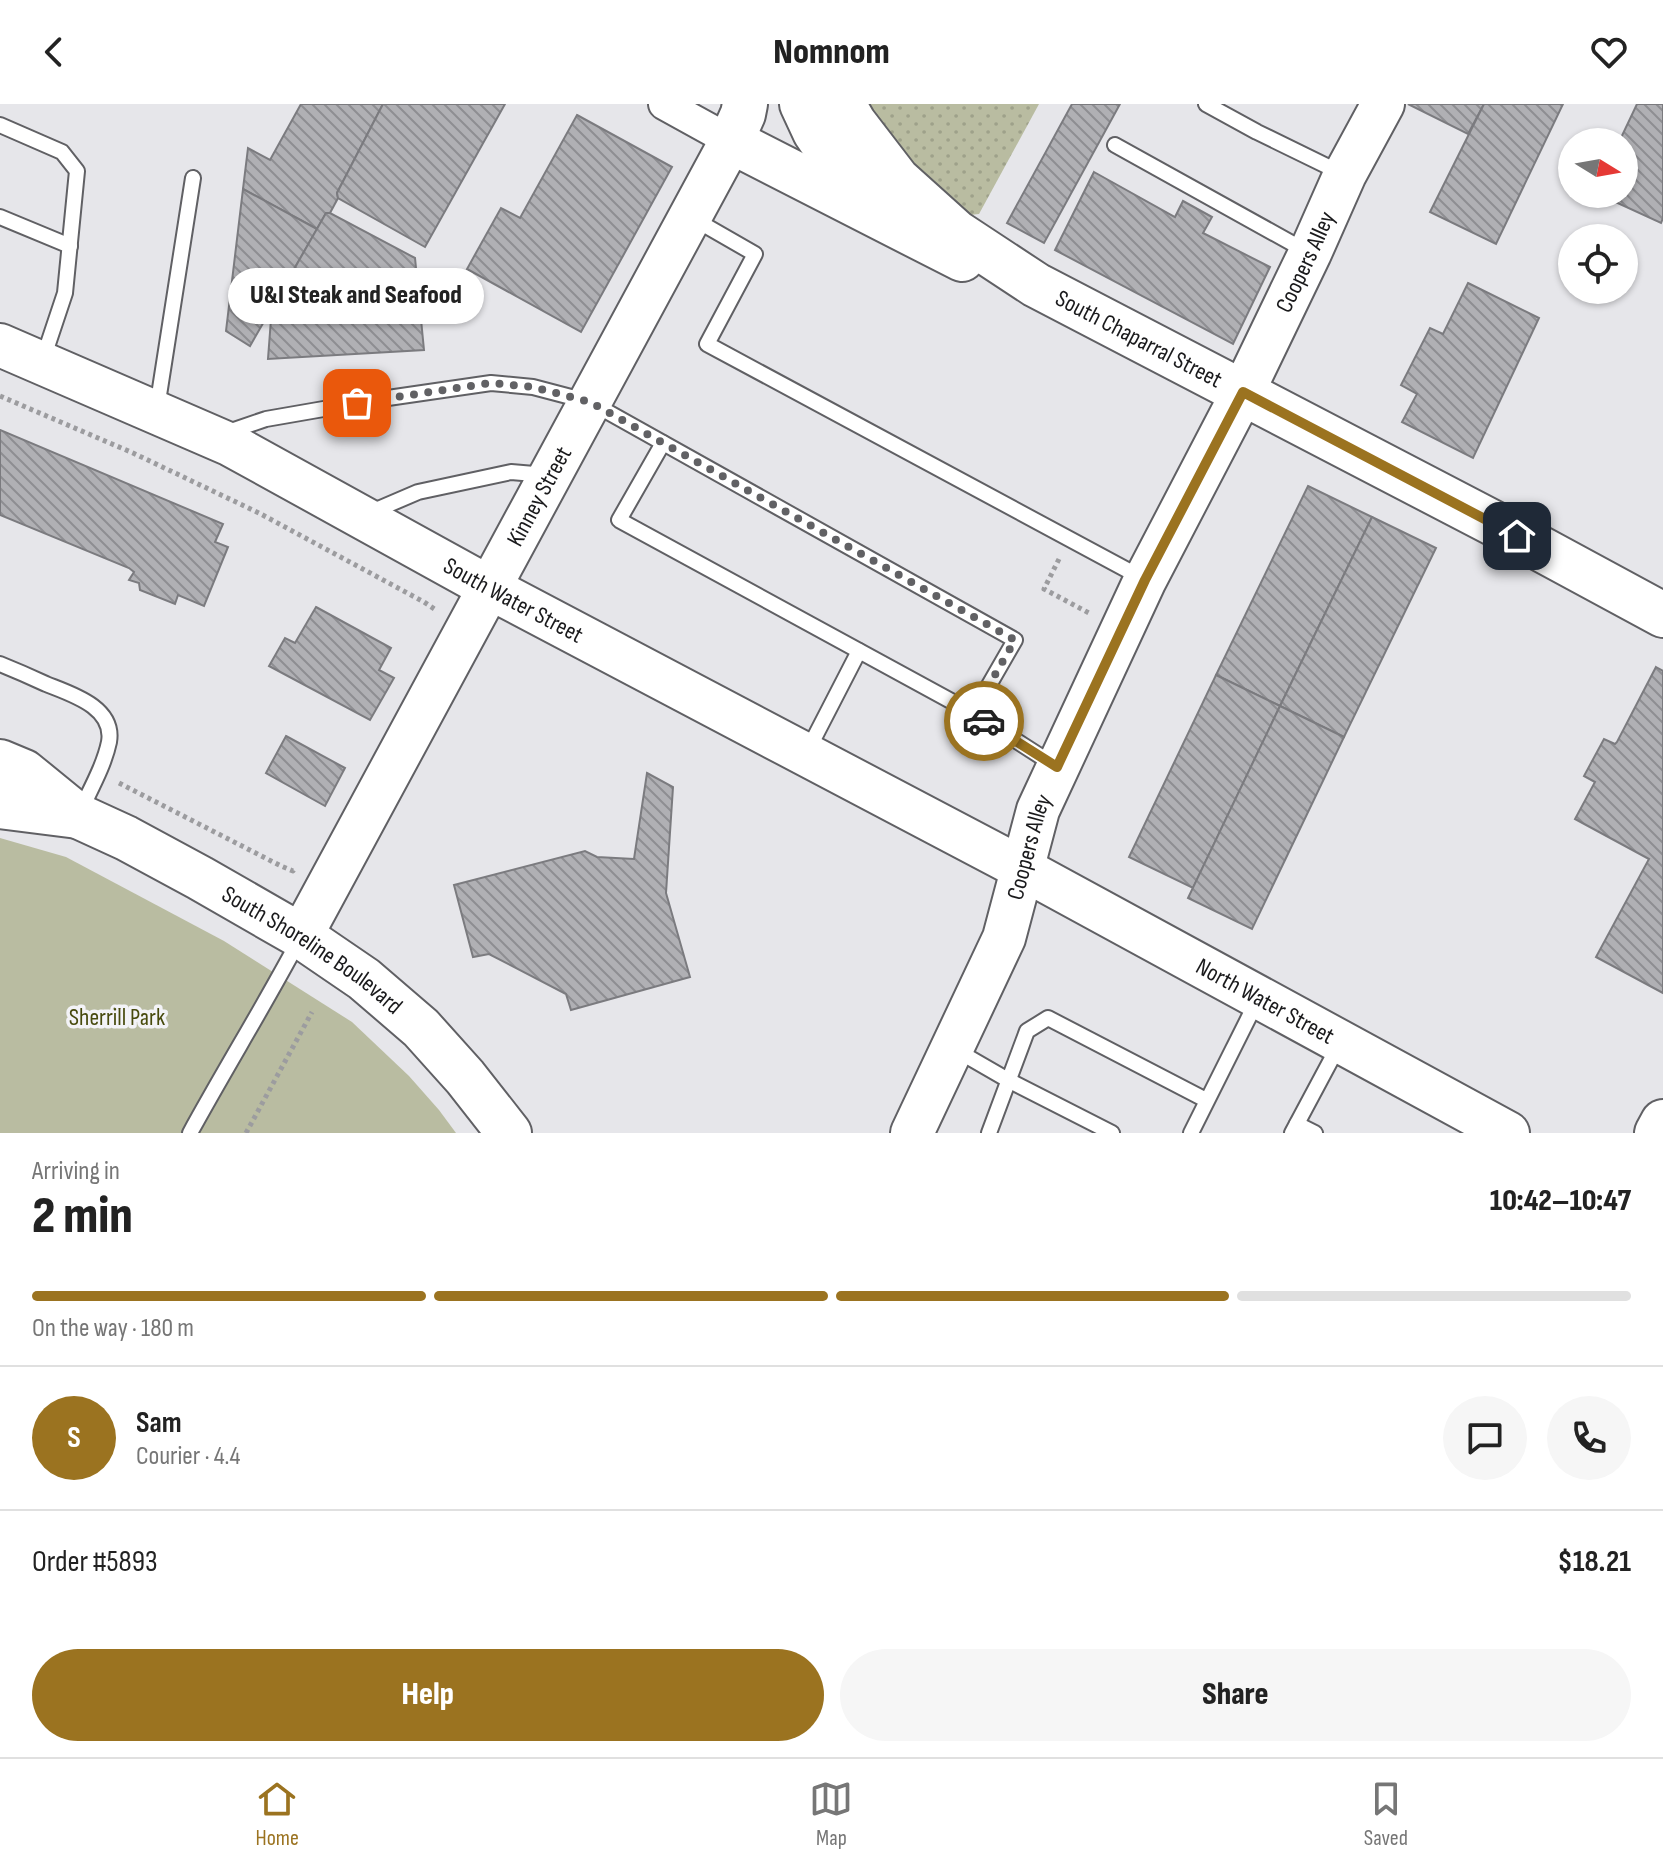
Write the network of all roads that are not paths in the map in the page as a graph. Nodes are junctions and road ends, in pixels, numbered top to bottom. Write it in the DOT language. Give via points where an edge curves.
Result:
graph roads {
  1 [pos="664,104"];
  2 [pos="802,104"];
  3 [pos="843,104"];
  4 [pos="1206,104"];
  5 [pos="1351,104"];
  6 [pos="1383,104"];
  7 [pos="738,122"];
  8 [pos="0,125"];
  9 [pos="1115,145"];
  10 [pos="1345,174"];
  11 [pos="193,178"];
  12 [pos="690,216"];
  13 [pos="0,217"];
  14 [pos="894,223"];
  15 [pos="70,246"];
  16 [pos="1310,253"];
  17 [pos="1036,285"];
  18 [pos="0,345"];
  19 [pos="41,363"];
  20 [pos="1243,392"];
  21 [pos="590,402"];
  22 [pos="156,412"];
  23 [pos="214,438"];
  24 [pos="663,443"];
  25 [pos="550,476"];
  26 [pos="361,516"];
  27 [pos="1145,580"];
  28 [pos="490,588"];
  29 [pos="1663,615"];
  30 [pos="859,651"];
  31 [pos="0,664"];
  32 [pos="973,713"];
  33 [pos="806,754"];
  34 [pos="0,762"];
  35 [pos="1057,767"];
  36 [pos="0,806"];
  37 [pos="78,816"];
  38 [pos="1023,869"];
  39 [pos="301,936"];
  40 [pos="1259,997"];
  41 [pos="1341,1042"];
  42 [pos="952,1048"];
  43 [pos="1008,1080"];
  44 [pos="1206,1100"];
  45 [pos="1663,1122"];
  46 [pos="1295,1128"];
  47 [pos="1503,1132"];
  48 [pos="190,1133"];
  49 [pos="509,1133"];
  50 [pos="912,1133"];
  51 [pos="989,1133"];
  52 [pos="1112,1133"];
  53 [pos="1191,1133"];
  54 [pos="1315,1133"];
  55 [pos="1657,1133"];
  1 -- 7 [label="street"];
  2 -- 14 [label="main road" via="843,173"];
  3 -- 17 [label="main road" via="897,179 957,233"];
  4 -- 10 [label="lane"];
  5 -- 10 [label="street, Coopers Alley"];
  6 -- 10 [label="street, Coopers Alley"];
  7 -- 12 [label="street, Kinney Street"];
  7 -- 14 [label="main road"];
  8 -- 15 [label="lane" via="62,152 77,171"];
  9 -- 16 [label="lane"];
  10 -- 16 [label="street, Coopers Alley"];
  11 -- 22 [label="lane"];
  12 -- 21 [label="street, Kinney Street"];
  12 -- 27 [label="lane" via="755,254 707,344"];
  13 -- 15 [label="lane"];
  14 -- 17 [label="main road" via="957,257"];
  15 -- 19 [label="lane" via="65,293"];
  16 -- 20 [label="street, Coopers Alley"];
  17 -- 20 [label="main road, South Chaparral Street"];
  18 -- 19 [label="street, South Water Street"];
  19 -- 22 [label="street, South Water Street"];
  20 -- 27 [label="street, Coopers Alley"];
  20 -- 29 [label="main road, South Chaparral Street"];
  21 -- 23 [label="lane" via="491,383 266,419"];
  21 -- 24 [label="lane"];
  21 -- 25 [label="street, Kinney Street"];
  22 -- 23 [label="street, South Water Street"];
  23 -- 26 [label="street, South Water Street"];
  24 -- 30 [label="lane" via="619,520"];
  24 -- 32 [label="lane" via="1015,640"];
  25 -- 26 [label="lane" via="511,472 418,492"];
  25 -- 28 [label="street, Kinney Street"];
  26 -- 28 [label="street, South Water Street"];
  27 -- 35 [label="street, Coopers Alley"];
  28 -- 33 [label="street, South Water Street"];
  28 -- 39 [label="street, Kinney Street"];
  30 -- 32 [label="lane"];
  30 -- 33 [label="lane"];
  31 -- 37 [label="lane" via="85,700 109,725 109,741"];
  32 -- 35 [label="lane"];
  33 -- 38 [label="street, South Water Street"];
  34 -- 37 [label="main road, South Shoreline Boulevard" via="24,772"];
  35 -- 38 [label="street, Coopers Alley" via="1038,810"];
  36 -- 37 [label="main road, South Shoreline Boulevard"];
  37 -- 39 [label="main road, South Shoreline Boulevard"];
  38 -- 40 [label="street, North Water Street"];
  38 -- 42 [label="street, Coopers Alley" via="1004,938"];
  39 -- 48 [label="lane"];
  39 -- 49 [label="main road, South Shoreline Boulevard" via="364,979 421,1028"];
  40 -- 41 [label="street, North Water Street"];
  40 -- 44 [label="lane"];
  41 -- 46 [label="lane"];
  41 -- 47 [label="street, North Water Street"];
  42 -- 43 [label="lane"];
  42 -- 50 [label="street, Coopers Alley"];
  43 -- 44 [label="lane" via="1027,1031 1048,1018"];
  43 -- 51 [label="lane"];
  43 -- 52 [label="lane"];
  44 -- 53 [label="lane"];
  45 -- 55 [label="main road"];
  46 -- 54 [label="lane"];
}
